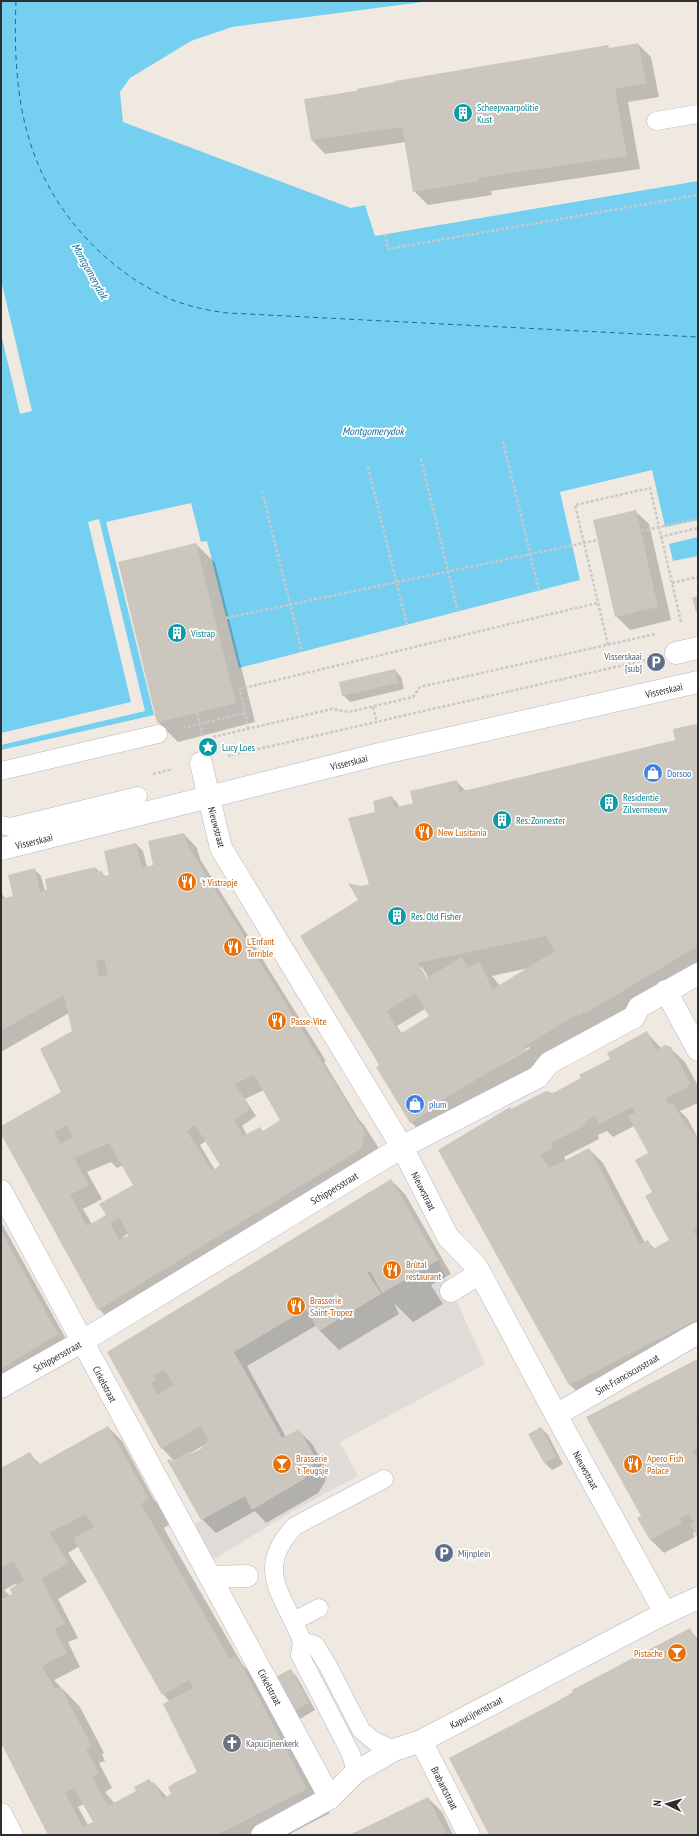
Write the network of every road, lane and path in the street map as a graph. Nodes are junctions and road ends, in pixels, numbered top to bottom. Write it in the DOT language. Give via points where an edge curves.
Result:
graph roads {
  1 [pos="698,114"];
  2 [pos="656,121"];
  3 [pos="698,194"];
  4 [pos="385,234"];
  5 [pos="503,441"];
  6 [pos="421,458"];
  7 [pos="368,468"];
  8 [pos="262,491"];
  9 [pos="698,519"];
  10 [pos="698,528"];
  11 [pos="660,537"];
  12 [pos="698,577"];
  13 [pos="672,583"];
  14 [pos="539,591"];
  15 [pos="597,603"];
  16 [pos="458,612"];
  17 [pos="226,618"];
  18 [pos="407,625"];
  19 [pos="682,627"];
  20 [pos="660,632"];
  21 [pos="608,645"];
  22 [pos="698,648"];
  23 [pos="302,652"];
  24 [pos="676,653"];
  25 [pos="698,682"];
  26 [pos="197,713"];
  27 [pos="245,713"];
  28 [pos="199,724"];
  29 [pos="158,734"];
  30 [pos="204,740"];
  31 [pos="201,763"];
  32 [pos="1,771"];
  33 [pos="147,776"];
  34 [pos="138,796"];
  35 [pos="209,798"];
  36 [pos="1,824"];
  37 [pos="1,849"];
  38 [pos="698,974"];
  39 [pos="666,991"];
  40 [pos="698,1050"];
  41 [pos="402,1147"];
  42 [pos="1,1191"];
  43 [pos="480,1273"];
  44 [pos="451,1291"];
  45 [pos="698,1333"];
  46 [pos="83,1341"];
  47 [pos="1,1387"];
  48 [pos="556,1415"];
  49 [pos="384,1479"];
  50 [pos="247,1576"];
  51 [pos="210,1577"];
  52 [pos="276,1586"];
  53 [pos="698,1598"];
  54 [pos="319,1608"];
  55 [pos="665,1613"];
  56 [pos="294,1621"];
  57 [pos="302,1641"];
  58 [pos="421,1741"];
  59 [pos="394,1750"];
  60 [pos="356,1772"];
  61 [pos="330,1798"];
  62 [pos="1,1814"];
  63 [pos="12,1835"];
  64 [pos="262,1835"];
  65 [pos="469,1835"];
  1 -- 2 [label="lane"];
  3 -- 4 [label="path" via="388,249"];
  5 -- 14 [label="path"];
  6 -- 16 [label="path"];
  7 -- 18 [label="path"];
  8 -- 23 [label="path"];
  9 -- 17 [label="path, bridge"];
  10 -- 11 [label="path"];
  11 -- 13 [label="path"];
  11 -- 15 [label="path" via="650,488 575,505"];
  12 -- 13 [label="path"];
  13 -- 19 [label="path"];
  15 -- 21 [label="path"];
  15 -- 27 [label="path" via="240,689"];
  20 -- 21 [label="path"];
  21 -- 27 [label="path" via="420,687 413,698 349,712 332,710 248,729"];
  22 -- 24 [label="street"];
  24 -- 31 [label="path"];
  25 -- 35 [label="street, Visserskaai" via="384,753"];
  26 -- 28 [label="path"];
  27 -- 28 [label="path"];
  28 -- 29 [label="path"];
  28 -- 30 [label="path"];
  29 -- 32 [label="lane"];
  31 -- 33 [label="path"];
  31 -- 35 [label="street, Nieuwstraat"];
  34 -- 36 [label="lane" via="11,827"];
  35 -- 37 [label="street, Visserskaai"];
  35 -- 41 [label="street, Nieuwstraat" via="220,848"];
  38 -- 39 [label="street, Schippersstraat"];
  39 -- 40 [label="street"];
  39 -- 41 [label="street, Schippersstraat" via="639,1007 634,1017 549,1063 538,1077"];
  41 -- 43 [label="street, Nieuwstraat" via="448,1237"];
  41 -- 46 [label="street, Schippersstraat"];
  42 -- 46 [label="street, Cirkelstraat"];
  43 -- 44 [label="street"];
  43 -- 48 [label="street, Nieuwstraat"];
  45 -- 48 [label="street, Sint-Franciscusstraat"];
  46 -- 47 [label="street, Schippersstraat"];
  46 -- 51 [label="street, Cirkelstraat"];
  48 -- 55 [label="street, Nieuwstraat"];
  49 -- 52 [label="lane" via="296,1526 285,1537 277,1553 273,1570"];
  50 -- 51 [label="street"];
  50 -- 52 [label="lane"];
  51 -- 61 [label="street, Cirkelstraat"];
  52 -- 56 [label="lane"];
  53 -- 55 [label="street, Kapucijnenstraat"];
  54 -- 56 [label="lane"];
  55 -- 58 [label="street, Kapucijnenstraat"];
  56 -- 57 [label="lane"];
  57 -- 59 [label="lane" via="315,1645 360,1730 374,1741"];
  57 -- 60 [label="lane" via="300,1655 351,1754"];
  58 -- 59 [label="street, Kapucijnenstraat"];
  58 -- 65 [label="street, Brabantstraat"];
  59 -- 60 [label="street, Kapucijnenstraat"];
  60 -- 61 [label="street, Kapucijnenstraat"];
  61 -- 64 [label="street, Kapucijnenstraat"];
  62 -- 63 [label="street"];
}
